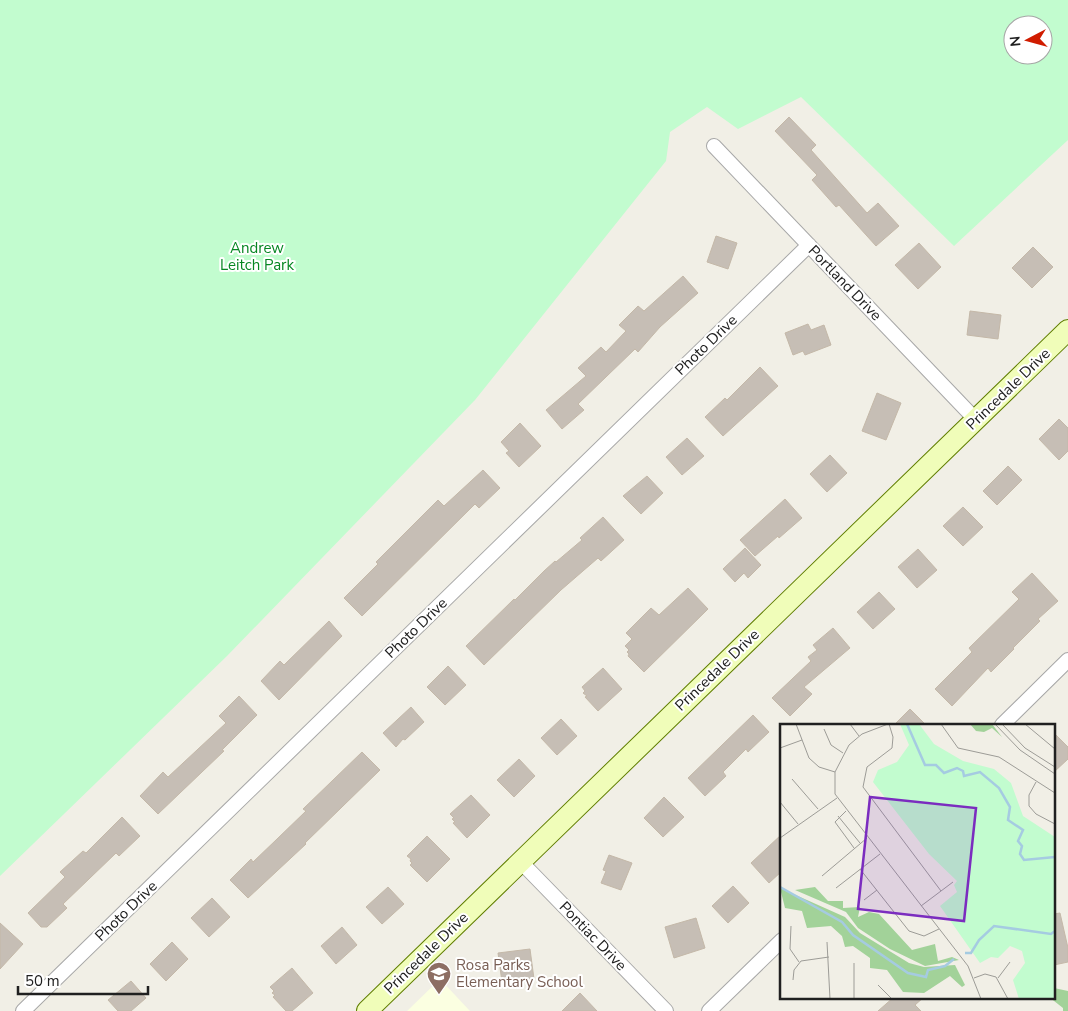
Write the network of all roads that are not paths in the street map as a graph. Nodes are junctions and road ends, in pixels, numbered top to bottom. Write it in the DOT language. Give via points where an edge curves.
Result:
graph roads {
  1 [pos="714,146"];
  2 [pos="809,245"];
  3 [pos="1068,330"];
  4 [pos="976,420"];
  5 [pos="1068,660"];
  6 [pos="1003,724"];
  7 [pos="520,861"];
  8 [pos="780,942"];
  9 [pos="23,1011"];
  10 [pos="367,1011"];
  11 [pos="666,1011"];
  12 [pos="709,1011"];
  1 -- 2 [label="street, Portland Drive"];
  2 -- 4 [label="street, Portland Drive"];
  2 -- 9 [label="street, Photo Drive"];
  3 -- 4 [label="street, Princedale Drive"];
  4 -- 7 [label="street, Princedale Drive"];
  5 -- 6 [label="street"];
  7 -- 10 [label="street, Princedale Drive"];
  7 -- 11 [label="street, Pontiac Drive"];
  8 -- 12 [label="street"];
}
